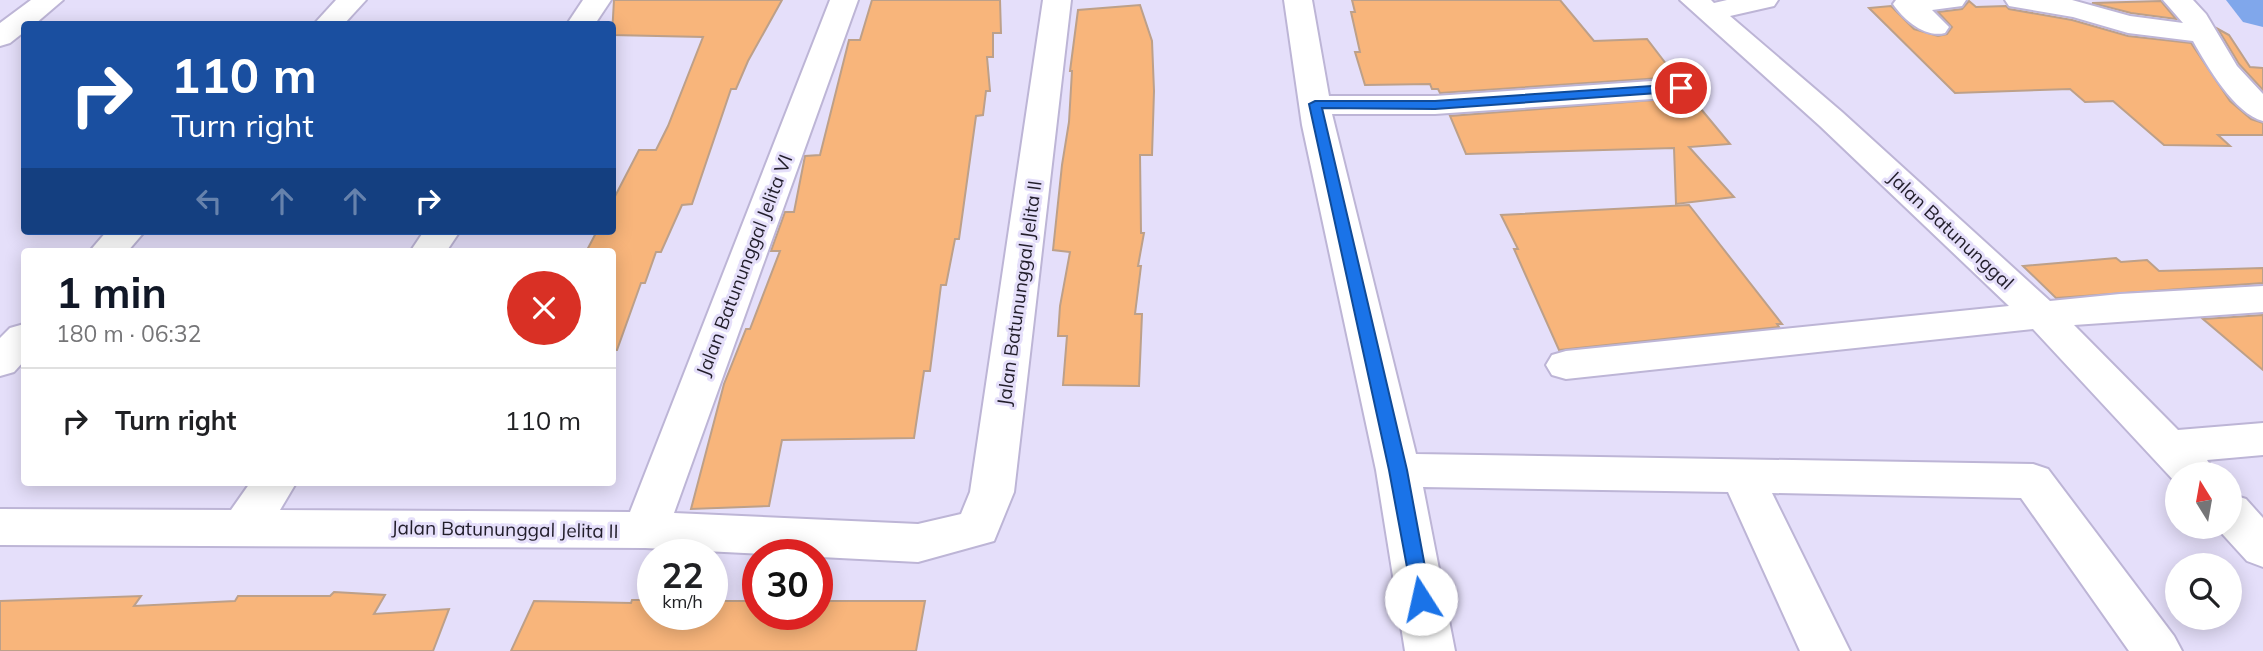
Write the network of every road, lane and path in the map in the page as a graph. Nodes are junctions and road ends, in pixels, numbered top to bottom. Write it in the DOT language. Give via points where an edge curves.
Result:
graph roads {
  1 [pos="49,0"];
  2 [pos="352,0"];
  3 [pos="597,0"];
  4 [pos="844,0"];
  5 [pos="1058,0"];
  6 [pos="1298,0"];
  7 [pos="1763,0"];
  8 [pos="1952,0"];
  9 [pos="2019,0"];
  10 [pos="2177,0"];
  11 [pos="1905,2"];
  12 [pos="1703,6"];
  13 [pos="21,21"];
  14 [pos="21,21"];
  15 [pos="331,21"];
  16 [pos="583,21"];
  17 [pos="1935,27"];
  18 [pos="2204,34"];
  19 [pos="0,37"];
  20 [pos="1681,88"];
  21 [pos="1315,104"];
  22 [pos="2263,113"];
  23 [pos="123,235"];
  24 [pos="111,248"];
  25 [pos="2263,299"];
  26 [pos="2043,316"];
  27 [pos="21,340"];
  28 [pos="0,362"];
  29 [pos="1566,365"];
  30 [pos="2263,439"];
  31 [pos="2181,460"];
  32 [pos="1398,470"];
  33 [pos="1742,476"];
  34 [pos="272,486"];
  35 [pos="2242,525"];
  36 [pos="0,527"];
  37 [pos="244,527"];
  38 [pos="645,530"];
  39 [pos="2263,548"];
  40 [pos="1430,651"];
  41 [pos="1825,651"];
  42 [pos="2157,651"];
  1 -- 13 [label="street"];
  2 -- 15 [label="street"];
  3 -- 16 [label="street"];
  4 -- 38 [label="street, Jalan Batununggal Jelita VI"];
  5 -- 38 [label="street, Jalan Batununggal Jelita II" via="992,492 978,528 918,543"];
  6 -- 21 [label="street"];
  7 -- 12 [label="street"];
  8 -- 11 [label="street"];
  9 -- 18 [label="street" via="2128,24"];
  10 -- 18 [label="street"];
  11 -- 17 [label="street"];
  12 -- 26 [label="street, Jalan Batununggal"];
  14 -- 19 [label="street"];
  18 -- 22 [label="street" via="2225,71"];
  20 -- 21 [label="street" via="1435,105"];
  21 -- 32 [label="street"];
  23 -- 24 [label="street"];
  25 -- 26 [label="street"];
  26 -- 29 [label="street"];
  26 -- 31 [label="street, Jalan Batununggal"];
  27 -- 28 [label="street"];
  30 -- 31 [label="street"];
  32 -- 33 [label="street"];
  32 -- 40 [label="street"];
  33 -- 41 [label="street"];
  33 -- 42 [label="street" via="2033,481"];
  34 -- 37 [label="street"];
  35 -- 39 [label="street"];
  36 -- 37 [label="street, Jalan Batununggal Jelita II"];
  37 -- 38 [label="street, Jalan Batununggal Jelita II"];
}
